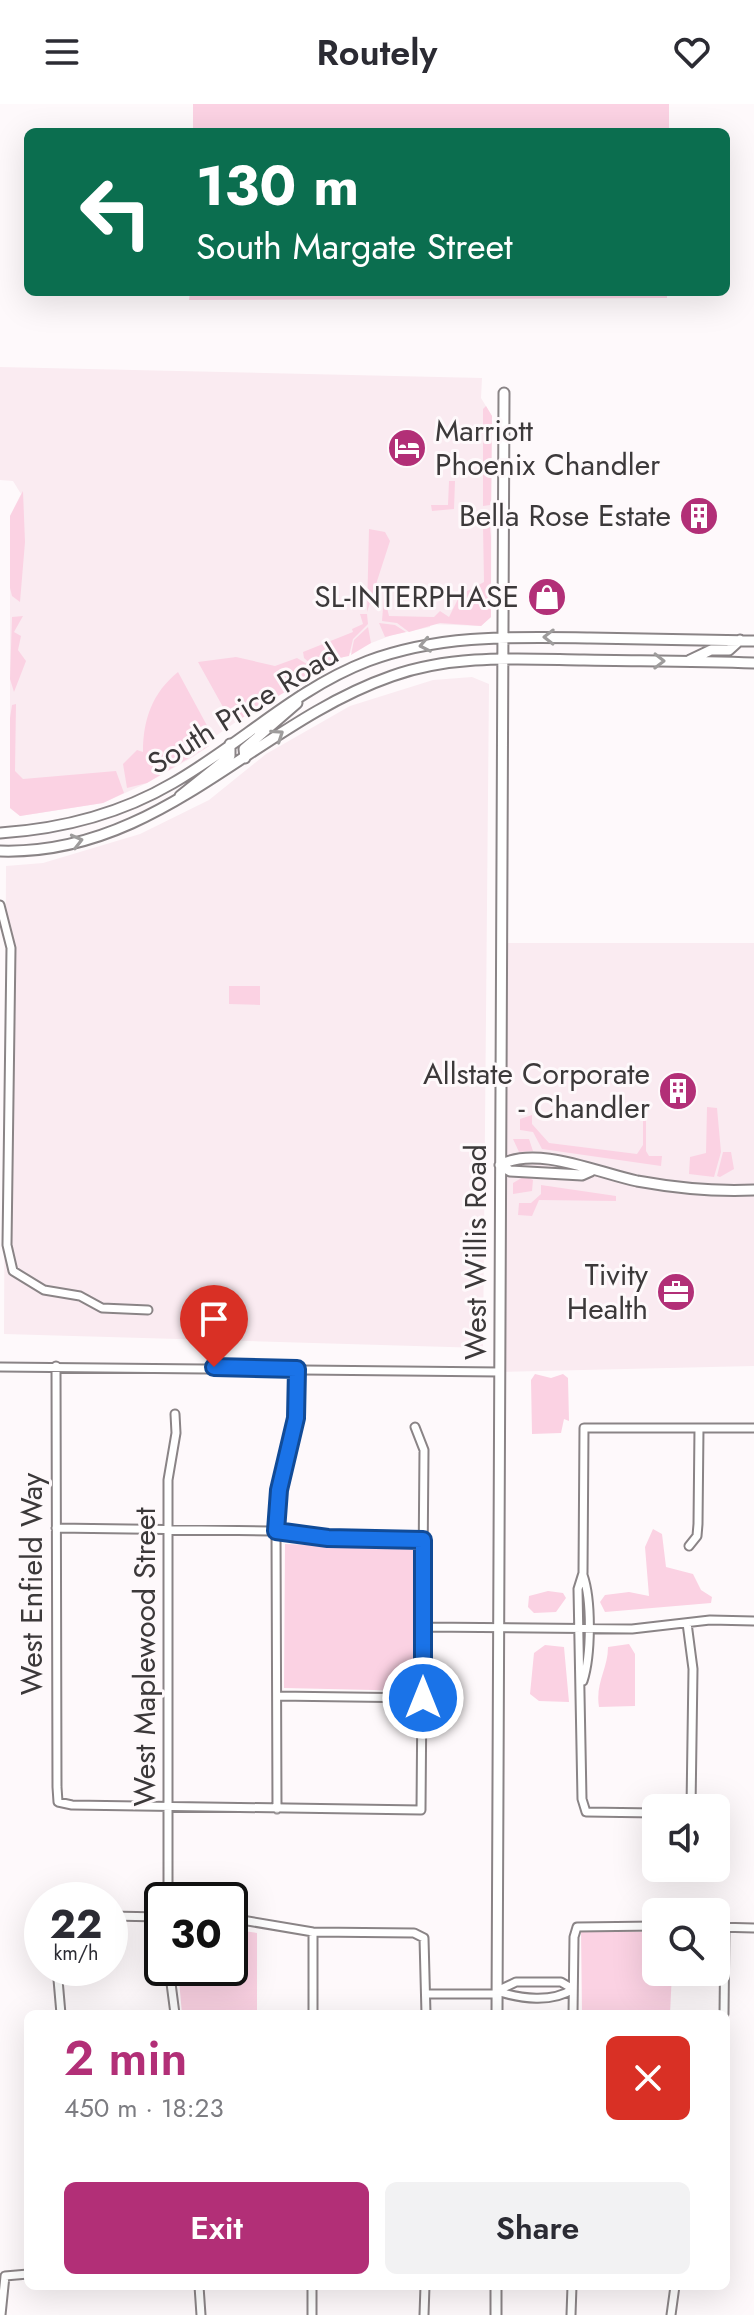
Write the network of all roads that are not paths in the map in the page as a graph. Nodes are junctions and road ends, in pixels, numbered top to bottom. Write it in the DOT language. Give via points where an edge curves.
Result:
graph roads {
  1 [pos="504,393"];
  2 [pos="502,637"];
  3 [pos="740,640"];
  4 [pos="754,641"];
  5 [pos="502,658"];
  6 [pos="687,661"];
  7 [pos="754,663"];
  8 [pos="307,692"];
  9 [pos="230,744"];
  10 [pos="245,758"];
  11 [pos="172,805"];
  12 [pos="0,833"];
  13 [pos="0,851"];
  14 [pos="0,905"];
  15 [pos="500,1165"];
  16 [pos="754,1190"];
  17 [pos="148,1310"];
  18 [pos="56,1366"];
  19 [pos="0,1367"];
  20 [pos="297,1369"];
  21 [pos="500,1372"];
  22 [pos="175,1414"];
  23 [pos="415,1427"];
  24 [pos="699,1428"];
  25 [pos="754,1428"];
  26 [pos="56,1528"];
  27 [pos="168,1528"];
  28 [pos="276,1531"];
  29 [pos="423,1540"];
  30 [pos="689,1546"];
  31 [pos="754,1621"];
  32 [pos="687,1623"];
  33 [pos="500,1626"];
  34 [pos="423,1627"];
  35 [pos="583,1628"];
  36 [pos="277,1696"];
  37 [pos="423,1698"];
  38 [pos="691,1794"];
  39 [pos="169,1806"];
  40 [pos="277,1809"];
  41 [pos="642,1813"];
  42 [pos="168,1882"];
  43 [pos="248,1921"];
  44 [pos="642,1926"];
  45 [pos="730,1927"];
  46 [pos="754,1928"];
  47 [pos="313,1932"];
  48 [pos="59,1986"];
  49 [pos="171,1986"];
  50 [pos="723,1986"];
  51 [pos="573,1989"];
  52 [pos="497,1993"];
  53 [pos="426,1994"];
  54 [pos="61,2010"];
  55 [pos="174,2010"];
  56 [pos="313,2010"];
  57 [pos="426,2010"];
  58 [pos="497,2010"];
  59 [pos="573,2010"];
  60 [pos="724,2010"];
  61 [pos="24,2274"];
  62 [pos="199,2290"];
  63 [pos="312,2290"];
  64 [pos="425,2290"];
  65 [pos="496,2290"];
  66 [pos="572,2290"];
  67 [pos="674,2290"];
  68 [pos="1,2315"];
  69 [pos="200,2315"];
  70 [pos="312,2315"];
  71 [pos="424,2315"];
  72 [pos="496,2315"];
  73 [pos="571,2315"];
  74 [pos="671,2315"];
  1 -- 2 [label="street, West Willis Road"];
  3 -- 2 [label="street, South Price Road, one-way"];
  2 -- 5 [label="street, West Willis Road"];
  2 -- 8 [label="street, South Price Road, one-way" via="395,651"];
  3 -- 4 [label="street, South Price Road"];
  3 -- 6 [label="street" via="729,650 711,650"];
  5 -- 6 [label="street, South Price Road, one-way"];
  10 -- 5 [label="street, South Price Road, one-way" via="312,712 368,684 425,666"];
  5 -- 15 [label="street, West Willis Road"];
  6 -- 7 [label="street, South Price Road"];
  8 -- 9 [label="street, South Price Road"];
  8 -- 10 [label="street" via="251,740"];
  9 -- 11 [label="street" via="230,756"];
  9 -- 12 [label="street, South Price Road" via="174,783 110,813"];
  10 -- 11 [label="street, South Price Road"];
  13 -- 11 [label="street, South Price Road, one-way" via="82,840"];
  14 -- 17 [label="street" via="11,948 7,1245 13,1271 44,1290 80,1296 102,1308"];
  15 -- 16 [label="street" via="510,1171 591,1171 699,1190"];
  15 -- 21 [label="street, West Willis Road"];
  18 -- 19 [label="street"];
  18 -- 20 [label="street"];
  18 -- 26 [label="street, West Enfield Way"];
  20 -- 21 [label="street"];
  20 -- 28 [label="street" via="296,1418 279,1490"];
  21 -- 33 [label="street, West Willis Road"];
  22 -- 27 [label="street, West Maplewood Street"];
  23 -- 29 [label="street" via="424,1450"];
  24 -- 25 [label="street"];
  24 -- 30 [label="street" via="697,1536"];
  24 -- 35 [label="street" via="584,1428 583,1573 588,1589"];
  26 -- 27 [label="street"];
  26 -- 39 [label="street, West Enfield Way" via="58,1802"];
  27 -- 28 [label="street"];
  27 -- 39 [label="street, West Maplewood Street"];
  28 -- 29 [label="street"];
  28 -- 36 [label="street"];
  29 -- 34 [label="street"];
  31 -- 32 [label="street"];
  32 -- 35 [label="street"];
  32 -- 38 [label="street" via="693,1669"];
  33 -- 34 [label="street"];
  33 -- 35 [label="street"];
  33 -- 52 [label="street, West Willis Road"];
  34 -- 37 [label="street"];
  35 -- 41 [label="street" via="586,1812"];
  36 -- 37 [label="street"];
  36 -- 40 [label="street"];
  37 -- 40 [label="street" via="421,1810"];
  39 -- 40 [label="street"];
  39 -- 42 [label="street, West Maplewood Street"];
  43 -- 47 [label="street"];
  44 -- 51 [label="street" via="577,1927"];
  45 -- 46 [label="street"];
  47 -- 53 [label="street" via="414,1933 424,1938"];
  47 -- 56 [label="street"];
  48 -- 54 [label="street"];
  49 -- 55 [label="street"];
  50 -- 60 [label="street"];
  51 -- 52 [label="street" via="553,1998"];
  51 -- 52 [label="street" via="561,1982 516,1982"];
  51 -- 59 [label="street"];
  52 -- 53 [label="street"];
  52 -- 58 [label="street, West Willis Road"];
  53 -- 57 [label="street"];
  61 -- 68 [label="street" via="5,2276"];
  62 -- 69 [label="street"];
  63 -- 70 [label="street"];
  64 -- 71 [label="street"];
  65 -- 72 [label="street"];
  66 -- 73 [label="street"];
  67 -- 74 [label="street"];
}
